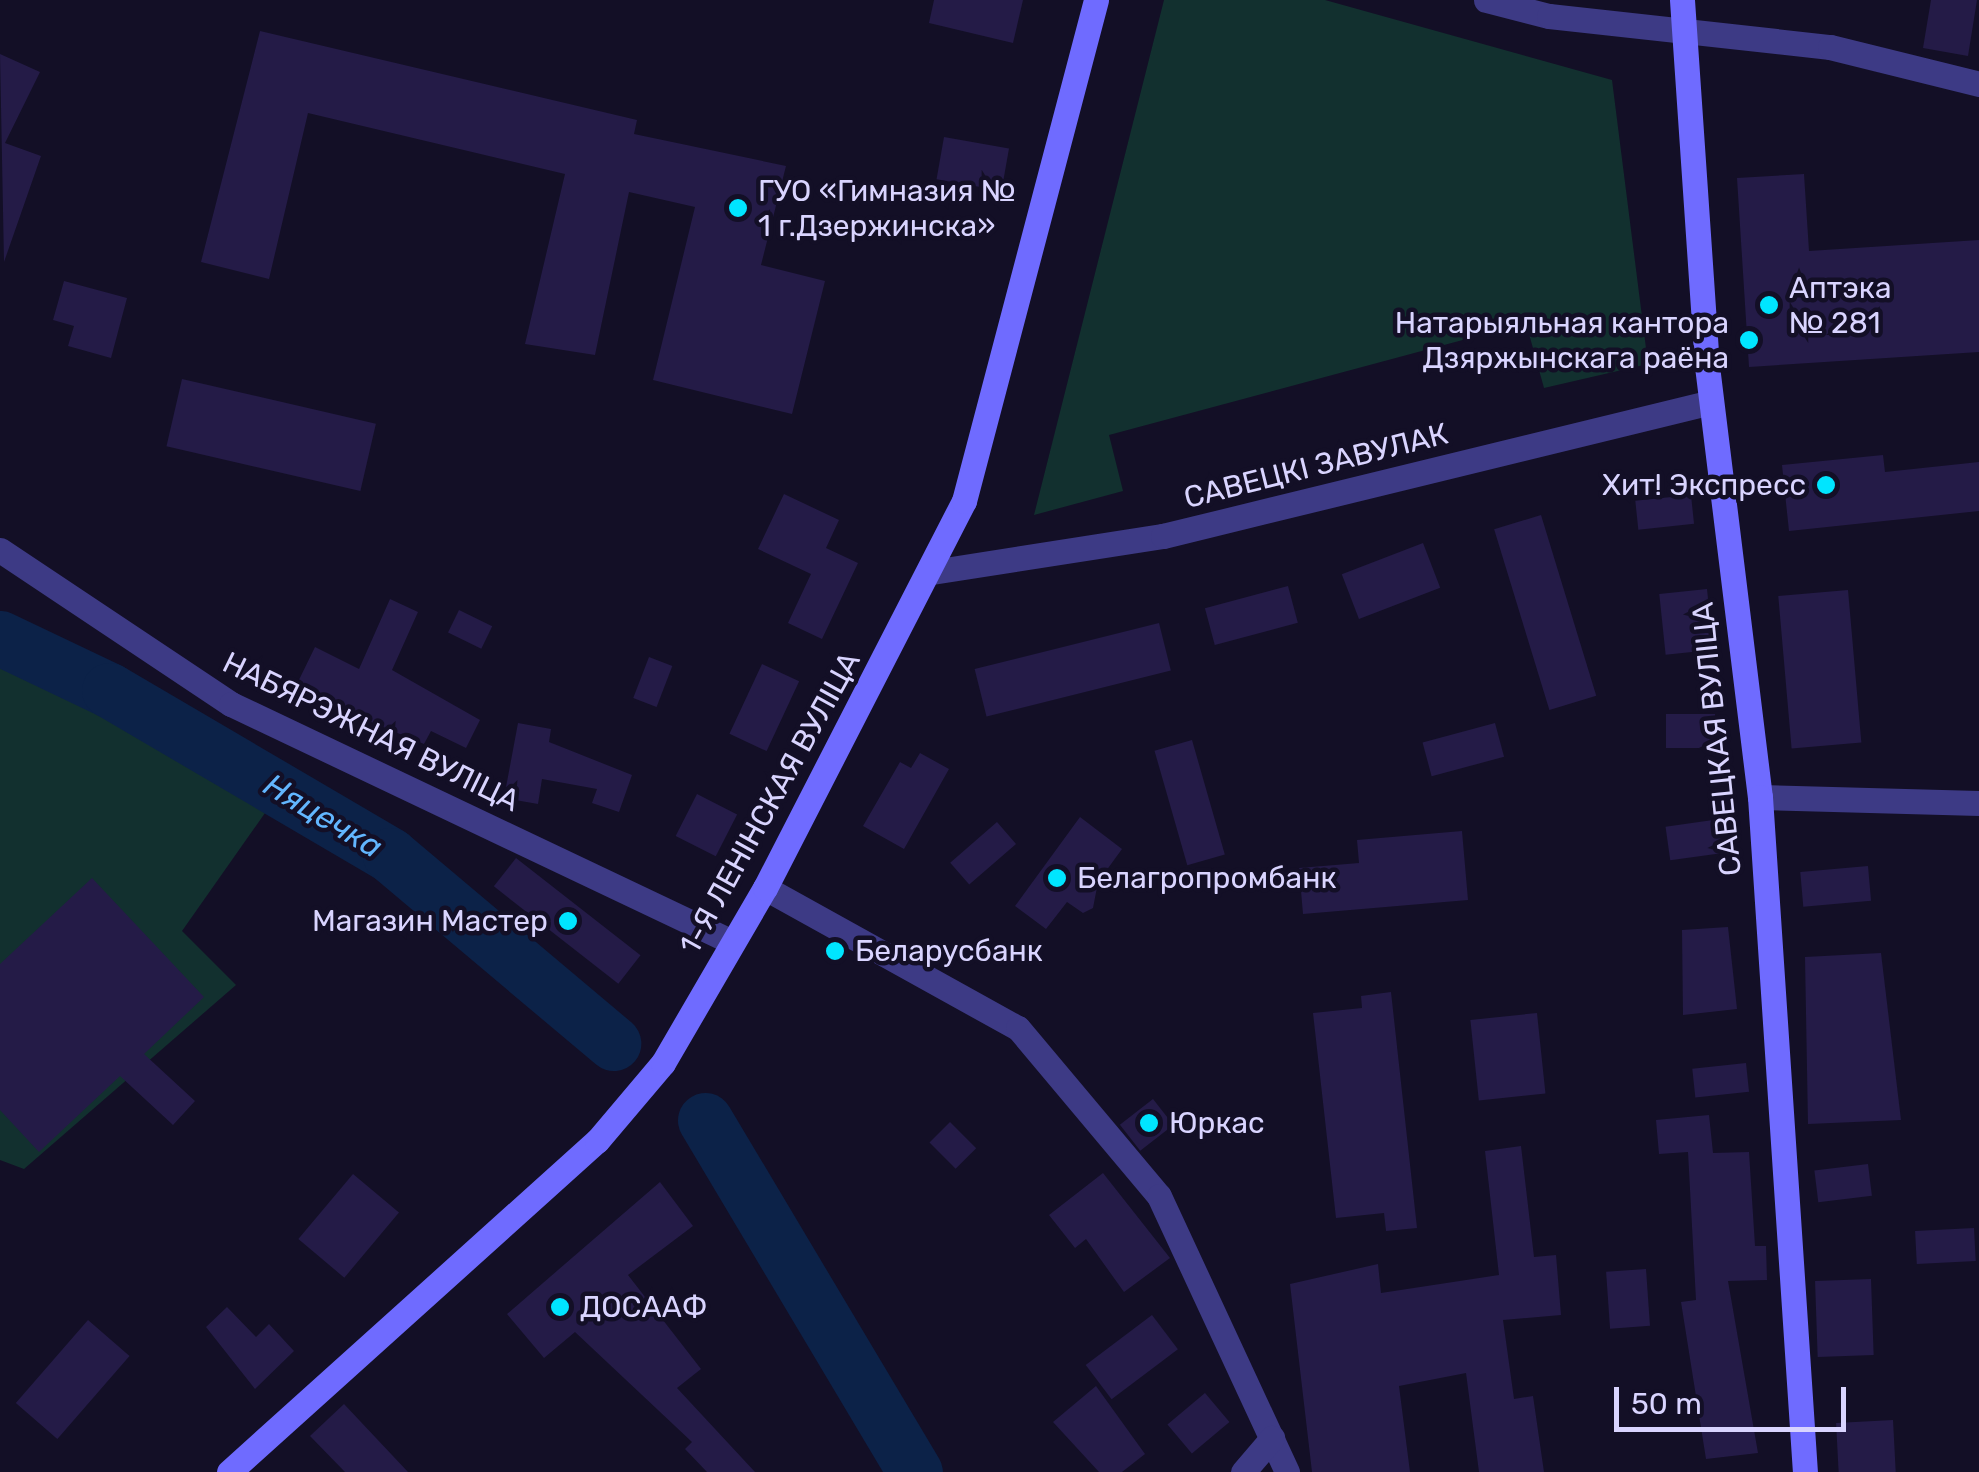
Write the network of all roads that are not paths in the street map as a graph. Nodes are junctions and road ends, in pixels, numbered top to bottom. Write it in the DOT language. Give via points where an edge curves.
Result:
graph roads {
  1 [pos="1096,0"];
  2 [pos="1486,0"];
  3 [pos="1682,0"];
  4 [pos="1685,31"];
  5 [pos="1979,84"];
  6 [pos="1711,402"];
  7 [pos="0,550"];
  8 [pos="932,572"];
  9 [pos="1760,797"];
  10 [pos="1979,803"];
  11 [pos="766,888"];
  12 [pos="732,942"];
  13 [pos="1272,1438"];
  14 [pos="229,1472"];
  15 [pos="1243,1472"];
  16 [pos="1287,1472"];
  17 [pos="1806,1472"];
  1 -- 8 [label="main road, 1-Я ЛЕНІНСКАЯ ВУЛІЦА" via="973,474"];
  2 -- 4 [label="street"];
  3 -- 4 [label="main road, САВЕЦКАЯ ВУЛІЦА"];
  4 -- 5 [label="street" via="1830,47"];
  4 -- 6 [label="main road, САВЕЦКАЯ ВУЛІЦА"];
  6 -- 8 [label="street, САВЕЦКІ ЗАВУЛАК" via="1163,536"];
  6 -- 9 [label="main road, САВЕЦКАЯ ВУЛІЦА"];
  7 -- 12 [label="street, НАБЯРЭЖНАЯ ВУЛІЦА" via="232,704"];
  8 -- 11 [label="main road, 1-Я ЛЕНІНСКАЯ ВУЛІЦА"];
  9 -- 10 [label="street"];
  9 -- 17 [label="main road, САВЕЦКАЯ ВУЛІЦА"];
  11 -- 12 [label="main road, 1-Я ЛЕНІНСКАЯ ВУЛІЦА"];
  11 -- 13 [label="street" via="1018,1028 1159,1196"];
  12 -- 14 [label="main road, 1-Я ЛЕНІНСКАЯ ВУЛІЦА" via="663,1063 597,1141"];
  13 -- 15 [label="street"];
  13 -- 16 [label="street"];
}
